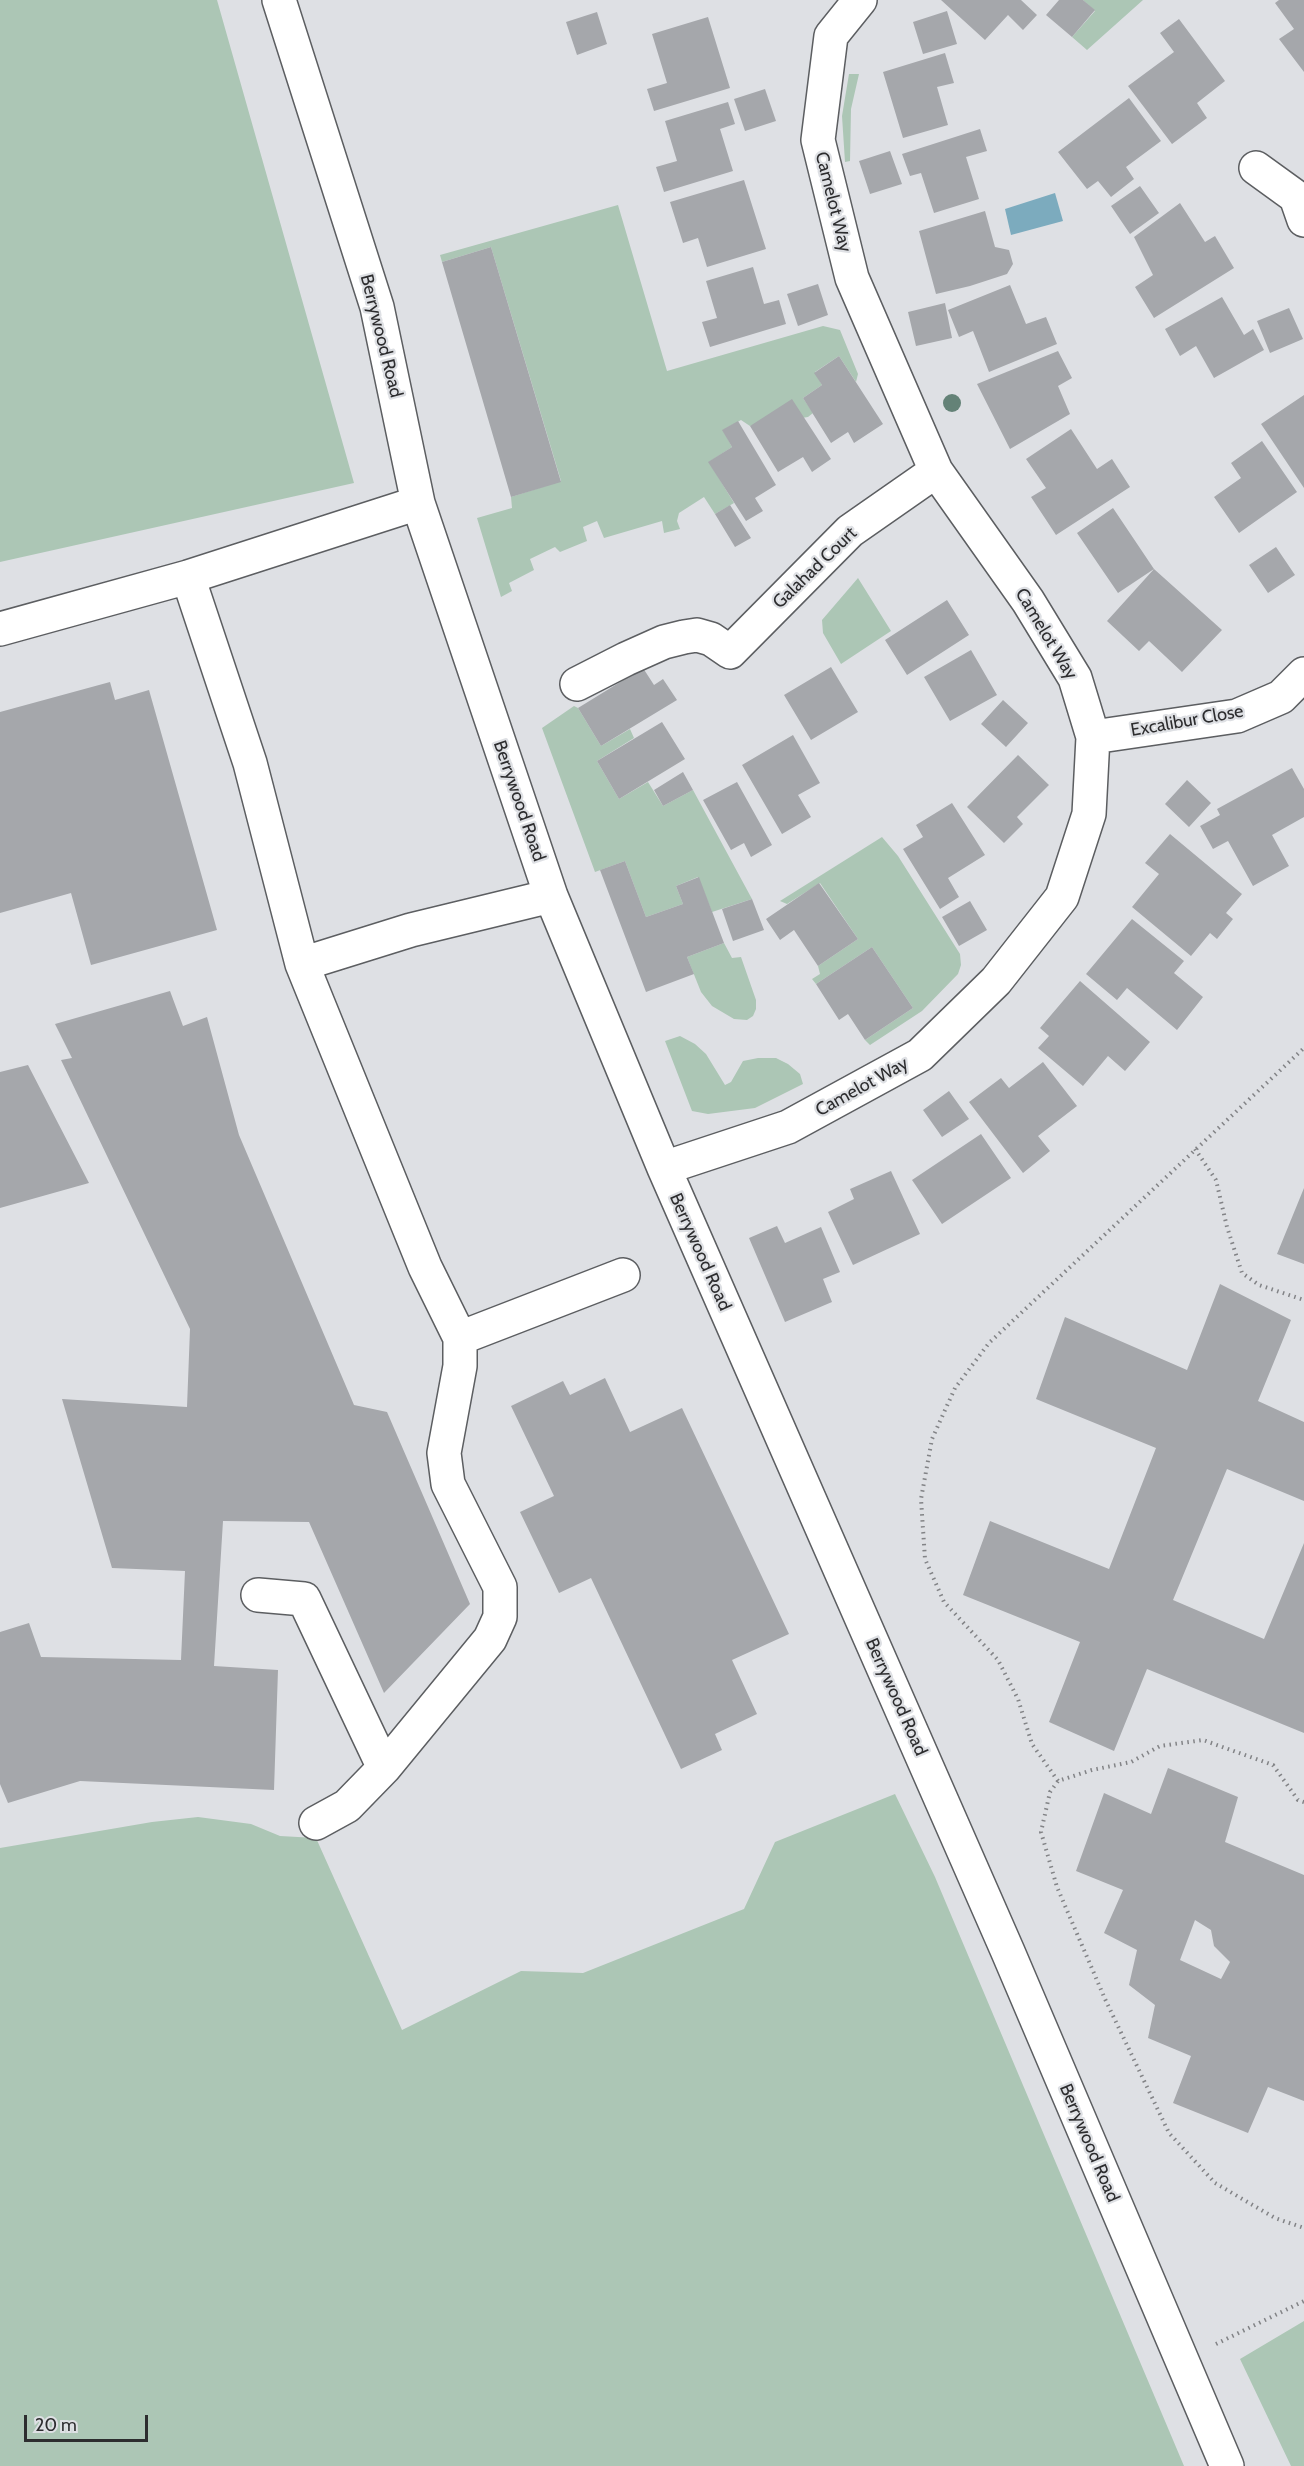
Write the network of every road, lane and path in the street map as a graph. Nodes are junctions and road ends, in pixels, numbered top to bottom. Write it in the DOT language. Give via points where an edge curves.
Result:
graph roads {
  1 [pos="279,0"];
  2 [pos="860,0"];
  3 [pos="1256,168"];
  4 [pos="1304,220"];
  5 [pos="936,471"];
  6 [pos="418,503"];
  7 [pos="188,576"];
  8 [pos="0,629"];
  9 [pos="1304,674"];
  10 [pos="577,684"];
  11 [pos="1094,737"];
  12 [pos="551,896"];
  13 [pos="302,964"];
  14 [pos="1304,1048"];
  15 [pos="1195,1149"];
  16 [pos="664,1168"];
  17 [pos="623,1275"];
  18 [pos="1304,1300"];
  19 [pos="460,1338"];
  20 [pos="258,1595"];
  21 [pos="384,1768"];
  22 [pos="1058,1781"];
  23 [pos="1304,1802"];
  24 [pos="316,1823"];
  25 [pos="1304,2228"];
  26 [pos="1304,2301"];
  27 [pos="1181,2359"];
  28 [pos="1227,2466"];
  1 -- 6 [label="street, Berrywood Road" via="377,307"];
  2 -- 5 [label="street, Camelot Way" via="831,36 818,140 852,278"];
  3 -- 4 [label="street" via="1296,197"];
  5 -- 10 [label="street, Galahad Court" via="850,531 730,652 711,639 684,637 636,654"];
  5 -- 11 [label="street, Camelot Way" via="1028,601 1075,678"];
  6 -- 7 [label="street"];
  6 -- 12 [label="street, Berrywood Road"];
  7 -- 8 [label="street"];
  7 -- 13 [label="street" via="250,763"];
  9 -- 11 [label="street, Excalibur Close" via="1281,697 1237,716"];
  11 -- 16 [label="street, Camelot Way" via="1089,814 1062,897 996,981 920,1055 788,1127"];
  12 -- 13 [label="street" via="411,930"];
  12 -- 16 [label="street, Berrywood Road"];
  13 -- 19 [label="street" via="425,1267"];
  14 -- 15 [label="path"];
  15 -- 18 [label="path" via="1216,1180 1242,1273 1259,1285"];
  15 -- 22 [label="path" via="989,1343 955,1388 932,1439 921,1499 925,1559 944,1602 998,1660 1018,1699 1032,1744"];
  16 -- 27 [label="street, Berrywood Road" via="1008,1952"];
  17 -- 19 [label="street"];
  19 -- 21 [label="street" via="460,1366 444,1453 448,1484 500,1587 500,1617 490,1639"];
  20 -- 21 [label="street" via="304,1599"];
  21 -- 24 [label="street" via="346,1806"];
  22 -- 23 [label="path" via="1131,1762 1160,1746 1203,1740 1273,1765 1298,1800"];
  22 -- 25 [label="path" via="1050,1792 1041,1832 1057,1887 1169,2133 1215,2183 1275,2218"];
  26 -- 27 [label="path"];
  27 -- 28 [label="street, Berrywood Road"];
}
